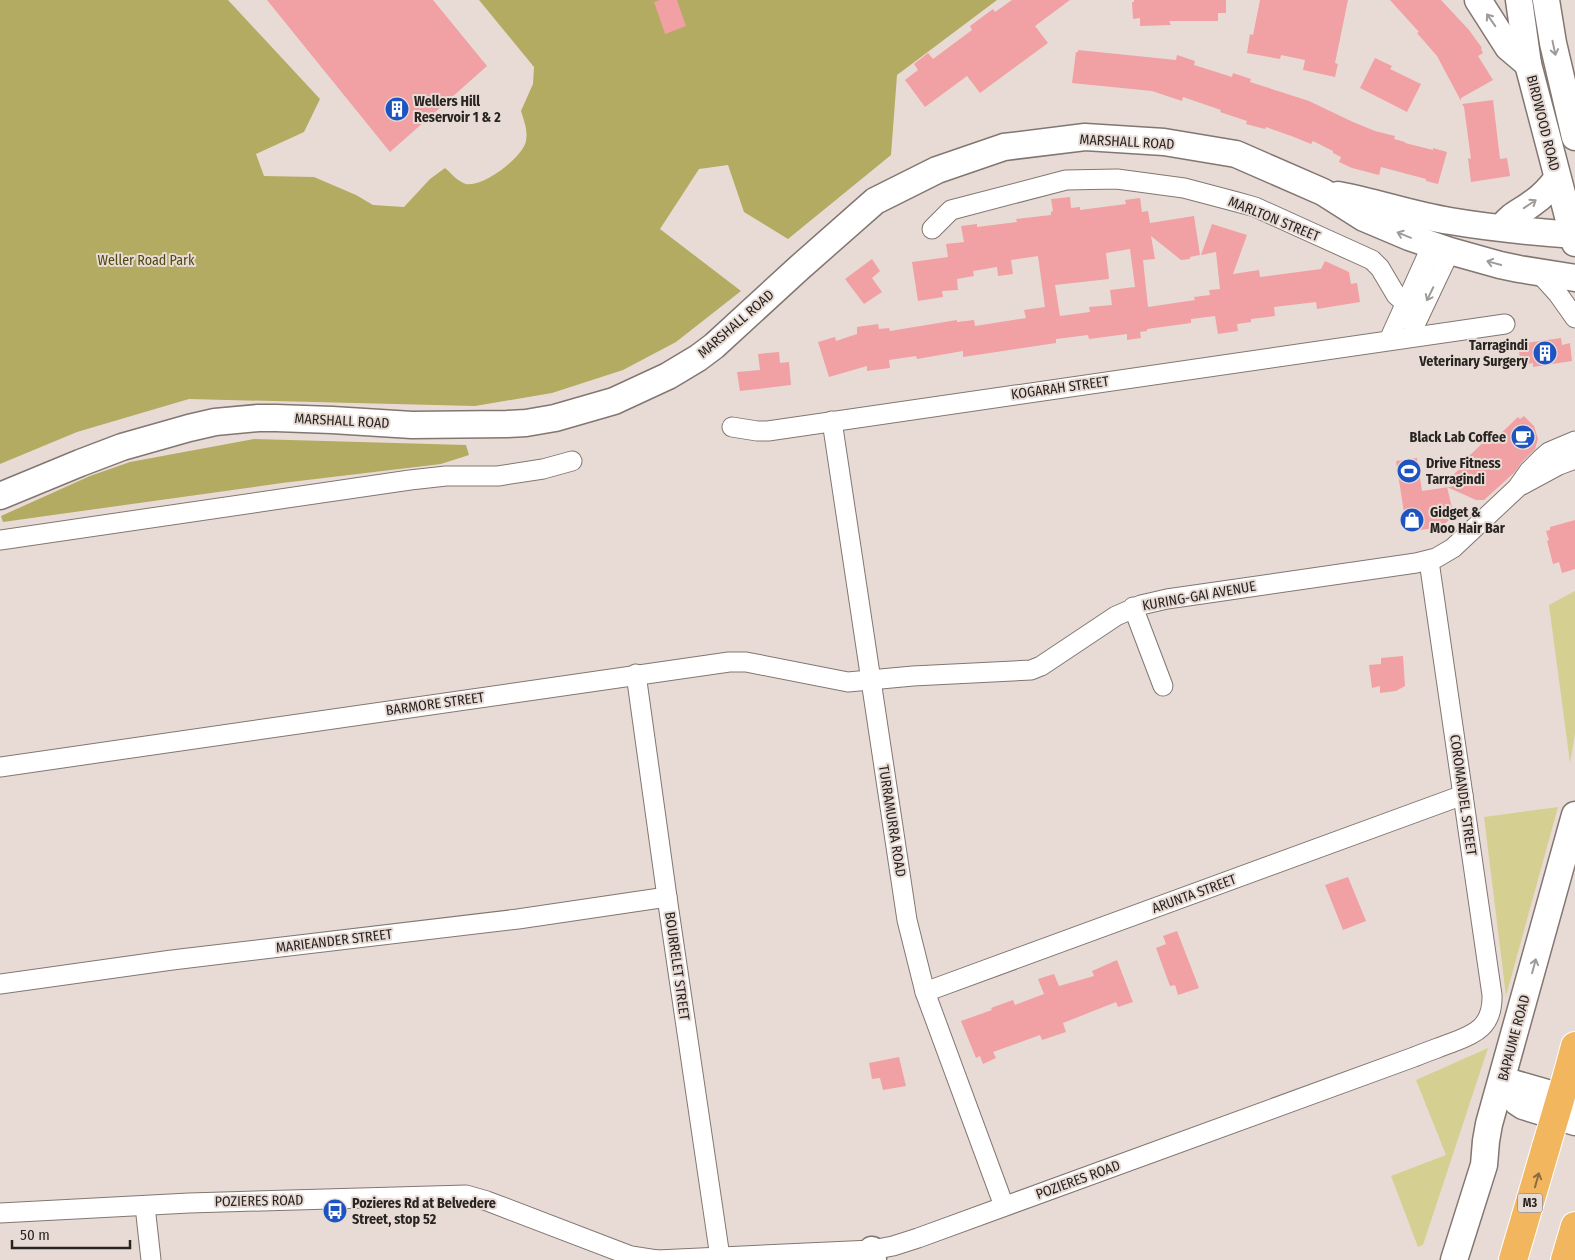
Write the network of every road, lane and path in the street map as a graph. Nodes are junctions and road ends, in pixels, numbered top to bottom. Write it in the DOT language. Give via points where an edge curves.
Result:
graph roads {
  1 [pos="1478,0"];
  2 [pos="1519,0"];
  3 [pos="1546,0"];
  4 [pos="1528,64"];
  5 [pos="1575,137"];
  6 [pos="1558,179"];
  7 [pos="1323,192"];
  8 [pos="1451,221"];
  9 [pos="1502,228"];
  10 [pos="932,229"];
  11 [pos="1574,238"];
  12 [pos="1441,248"];
  13 [pos="1539,273"];
  14 [pos="1575,278"];
  15 [pos="1412,310"];
  16 [pos="1575,318"];
  17 [pos="1506,324"];
  18 [pos="1408,337"];
  19 [pos="1389,340"];
  20 [pos="832,422"];
  21 [pos="732,427"];
  22 [pos="1575,441"];
  23 [pos="1575,459"];
  24 [pos="572,461"];
  25 [pos="1517,488"];
  26 [pos="0,496"];
  27 [pos="0,540"];
  28 [pos="1429,561"];
  29 [pos="1133,607"];
  30 [pos="636,674"];
  31 [pos="870,680"];
  32 [pos="1163,686"];
  33 [pos="0,767"];
  34 [pos="1463,795"];
  35 [pos="1575,815"];
  36 [pos="667,897"];
  37 [pos="0,984"];
  38 [pos="925,992"];
  39 [pos="1482,1027"];
  40 [pos="1575,1046"];
  41 [pos="1502,1081"];
  42 [pos="1571,1088"];
  43 [pos="1522,1106"];
  44 [pos="1575,1122"];
  45 [pos="1484,1165"];
  46 [pos="145,1206"];
  47 [pos="1004,1206"];
  48 [pos="0,1213"];
  49 [pos="1575,1226"];
  50 [pos="872,1255"];
  51 [pos="720,1257"];
  52 [pos="151,1260"];
  53 [pos="657,1260"];
  54 [pos="1454,1260"];
  55 [pos="1513,1260"];
  56 [pos="1565,1260"];
  4 -- 1 [label="main road, one-way" via="1508,47"];
  2 -- 4 [label="main road, BIRDWOOD ROAD"];
  3 -- 5 [label="main road, BIRDWOOD ROAD, one-way" via="1552,43"];
  4 -- 6 [label="main road, BIRDWOOD ROAD"];
  9 -- 6 [label="main road, one-way" via="1510,216 1533,203"];
  6 -- 11 [label="main road, BIRDWOOD ROAD"];
  7 -- 8 [label="main road, MARSHALL ROAD"];
  12 -- 7 [label="main road, MARSHALL ROAD, one-way" via="1364,218"];
  7 -- 26 [label="main road, MARSHALL ROAD" via="1236,154 1164,142 1085,137 1004,147 937,170 875,201 714,346 668,376 614,401 526,423 412,425 276,418 216,422 122,447"];
  8 -- 9 [label="main road, MARSHALL ROAD"];
  8 -- 12 [label="main road"];
  9 -- 11 [label="main road, MARSHALL ROAD"];
  10 -- 15 [label="street, MARLTON STREET" via="951,210 1066,180 1117,179 1191,189 1255,208 1368,259 1378,266 1390,286"];
  13 -- 12 [label="main road, MARSHALL ROAD, one-way"];
  12 -- 15 [label="street"];
  13 -- 14 [label="main road, MARSHALL ROAD"];
  13 -- 16 [label="street"];
  15 -- 18 [label="street"];
  15 -- 19 [label="street"];
  17 -- 18 [label="street, KOGARAH STREET"];
  18 -- 19 [label="street, KOGARAH STREET"];
  19 -- 20 [label="street, KOGARAH STREET"];
  20 -- 21 [label="street, KOGARAH STREET" via="762,431"];
  20 -- 31 [label="street, TURRAMURRA ROAD"];
  22 -- 25 [label="street, KURING-GAI AVENUE" via="1545,455"];
  23 -- 25 [label="street, KURING-GAI AVENUE"];
  24 -- 27 [label="street" via="532,471 410,480"];
  25 -- 28 [label="street, KURING-GAI AVENUE" via="1457,545"];
  28 -- 29 [label="street, KURING-GAI AVENUE" via="1168,599"];
  28 -- 34 [label="street, COROMANDEL STREET"];
  29 -- 31 [label="street, KURING-GAI AVENUE" via="1031,670"];
  29 -- 32 [label="street"];
  30 -- 31 [label="street, BARMORE STREET" via="739,661 840,682"];
  30 -- 33 [label="street, BARMORE STREET"];
  30 -- 36 [label="street, BOURRELET STREET"];
  31 -- 38 [label="street, TURRAMURRA ROAD" via="907,920"];
  34 -- 38 [label="street, ARUNTA STREET"];
  34 -- 39 [label="street, COROMANDEL STREET" via="1492,995 1490,1014"];
  41 -- 35 [label="main road, BAPAUME ROAD, one-way"];
  36 -- 37 [label="street, MARIEANDER STREET" via="518,920 172,960"];
  36 -- 51 [label="street, BOURRELET STREET"];
  38 -- 47 [label="street, TURRAMURRA ROAD"];
  39 -- 47 [label="street, POZIERES ROAD" via="1468,1037"];
  40 -- 42 [label="highway, M3"];
  41 -- 42 [label="main road"];
  41 -- 43 [label="main road"];
  41 -- 45 [label="main road, BAPAUME ROAD" via="1489,1124"];
  55 -- 42 [label="highway, M3, one-way, bridge" via="1546,1147"];
  43 -- 44 [label="main road"];
  43 -- 45 [label="main road" via="1511,1116"];
  45 -- 54 [label="main road, BAPAUME ROAD"];
  46 -- 48 [label="street, POZIERES ROAD"];
  46 -- 52 [label="street"];
  46 -- 53 [label="street, POZIERES ROAD" via="466,1195 631,1256"];
  47 -- 50 [label="street, POZIERES ROAD"];
  49 -- 56 [label="highway"];
  50 -- 51 [label="street, POZIERES ROAD"];
  51 -- 53 [label="street, POZIERES ROAD"];
}
